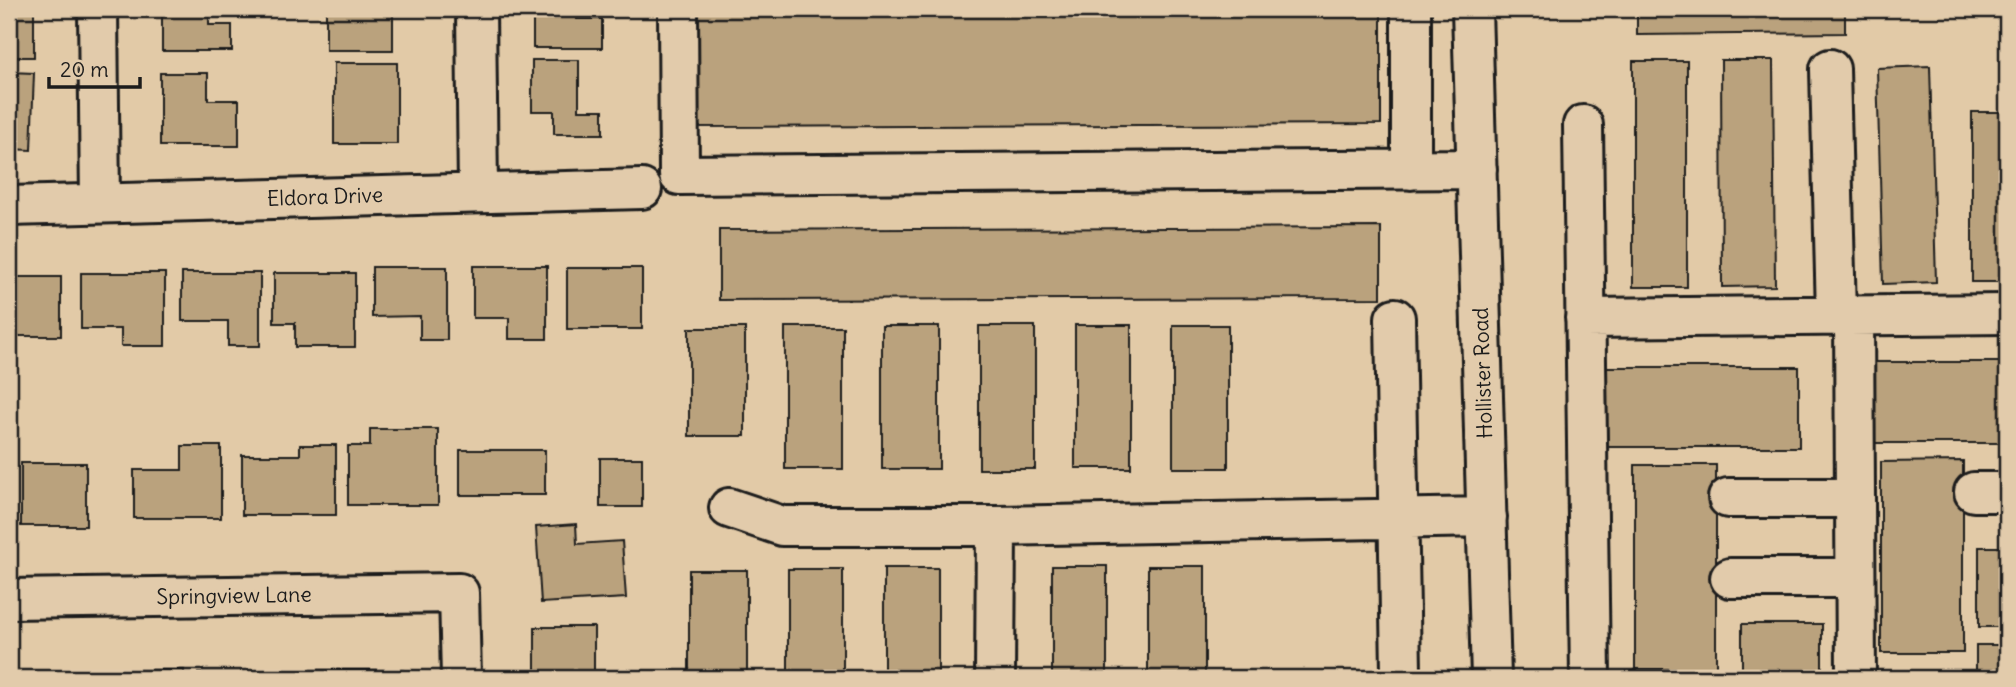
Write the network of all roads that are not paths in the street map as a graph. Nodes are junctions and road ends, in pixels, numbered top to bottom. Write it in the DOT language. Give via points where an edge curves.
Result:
graph roads {
  1 [pos="98,9"];
  2 [pos="476,9"];
  3 [pos="678,9"];
  4 [pos="1411,9"];
  5 [pos="1472,9"];
  6 [pos="1482,9"];
  7 [pos="1475,68"];
  8 [pos="1830,69"];
  9 [pos="1583,125"];
  10 [pos="1477,169"];
  11 [pos="1411,170"];
  12 [pos="642,189"];
  13 [pos="478,192"];
  14 [pos="100,203"];
  15 [pos="9,206"];
  16 [pos="2007,314"];
  17 [pos="1845,316"];
  18 [pos="1395,318"];
  19 [pos="1585,318"];
  20 [pos="1728,498"];
  21 [pos="1855,498"];
  22 [pos="729,508"];
  23 [pos="1487,517"];
  24 [pos="1399,519"];
  25 [pos="996,526"];
  26 [pos="1730,579"];
  27 [pos="1856,579"];
  28 [pos="9,599"];
  29 [pos="1401,671"];
  30 [pos="461,678"];
  31 [pos="995,678"];
  32 [pos="1491,678"];
  33 [pos="1590,678"];
  34 [pos="1856,678"];
  1 -- 14 [label="street"];
  2 -- 13 [label="street"];
  3 -- 11 [label="street" via="679,175"];
  4 -- 11 [label="street"];
  5 -- 7 [label="street, Hollister Road"];
  6 -- 7 [label="street, Hollister Road"];
  7 -- 10 [label="street, Hollister Road"];
  8 -- 17 [label="street"];
  9 -- 19 [label="street"];
  10 -- 11 [label="street"];
  10 -- 23 [label="street, Hollister Road"];
  12 -- 13 [label="street, Eldora Drive"];
  13 -- 14 [label="street, Eldora Drive"];
  14 -- 15 [label="street, Eldora Drive"];
  16 -- 17 [label="street"];
  17 -- 19 [label="street"];
  17 -- 21 [label="street"];
  18 -- 24 [label="street"];
  19 -- 33 [label="street"];
  20 -- 21 [label="street"];
  21 -- 27 [label="street"];
  22 -- 25 [label="street" via="782,526"];
  23 -- 24 [label="street"];
  23 -- 32 [label="street, Hollister Road"];
  24 -- 25 [label="street"];
  24 -- 29 [label="street"];
  25 -- 31 [label="street"];
  26 -- 27 [label="street"];
  27 -- 34 [label="street"];
  28 -- 30 [label="street, Springview Lane" via="459,593"];
}
